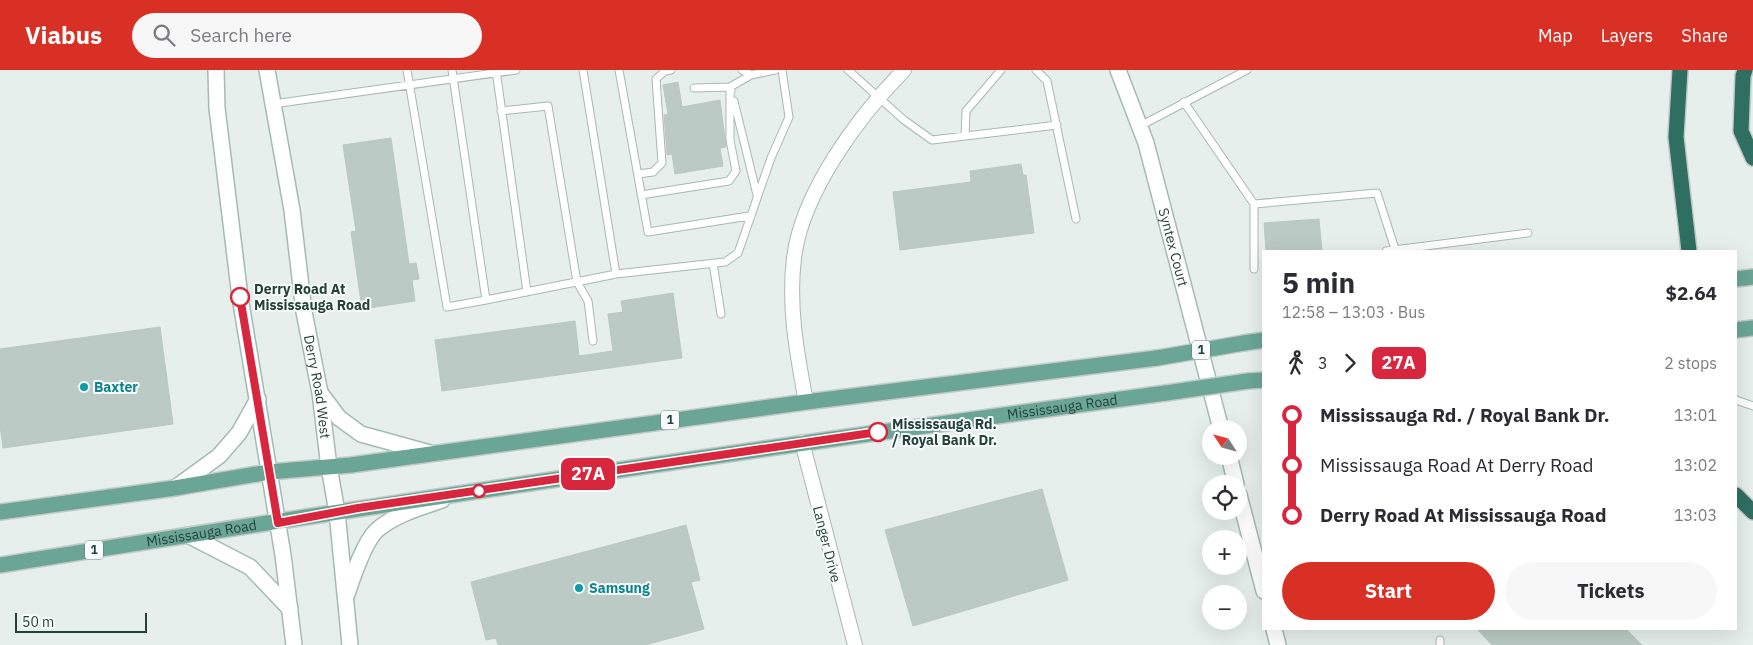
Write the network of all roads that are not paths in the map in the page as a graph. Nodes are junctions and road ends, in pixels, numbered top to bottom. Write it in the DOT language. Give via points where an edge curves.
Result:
graph roads {
  1 [pos="216,70"];
  2 [pos="267,70"];
  3 [pos="407,70"];
  4 [pos="452,70"];
  5 [pos="516,70"];
  6 [pos="583,70"];
  7 [pos="619,70"];
  8 [pos="671,70"];
  9 [pos="742,70"];
  10 [pos="776,70"];
  11 [pos="782,70"];
  12 [pos="848,70"];
  13 [pos="904,70"];
  14 [pos="1001,70"];
  15 [pos="1036,70"];
  16 [pos="1118,70"];
  17 [pos="1246,70"];
  18 [pos="1680,70"];
  19 [pos="1745,70"];
  20 [pos="496,71"];
  21 [pos="751,75"];
  22 [pos="453,78"];
  23 [pos="409,84"];
  24 [pos="730,87"];
  25 [pos="694,88"];
  26 [pos="877,97"];
  27 [pos="1184,102"];
  28 [pos="273,104"];
  29 [pos="501,111"];
  30 [pos="1056,124"];
  31 [pos="1140,127"];
  32 [pos="965,136"];
  33 [pos="1753,158"];
  34 [pos="638,174"];
  35 [pos="642,195"];
  36 [pos="757,196"];
  37 [pos="1254,204"];
  38 [pos="749,216"];
  39 [pos="1076,218"];
  40 [pos="1528,233"];
  41 [pos="1396,249"];
  42 [pos="1391,250"];
  43 [pos="1689,250"];
  44 [pos="713,263"];
  45 [pos="1254,269"];
  46 [pos="616,274"];
  47 [pos="1753,277"];
  48 [pos="1737,279"];
  49 [pos="577,282"];
  50 [pos="527,292"];
  51 [pos="486,300"];
  52 [pos="721,314"];
  53 [pos="1753,328"];
  54 [pos="1737,330"];
  55 [pos="1262,340"];
  56 [pos="593,341"];
  57 [pos="1262,380"];
  58 [pos="320,393"];
  59 [pos="258,399"];
  60 [pos="1737,400"];
  61 [pos="806,402"];
  62 [pos="1753,406"];
  63 [pos="1219,420"];
  64 [pos="802,442"];
  65 [pos="430,453"];
  66 [pos="329,467"];
  67 [pos="269,472"];
  68 [pos="175,488"];
  69 [pos="464,493"];
  70 [pos="1737,496"];
  71 [pos="0,512"];
  72 [pos="337,512"];
  73 [pos="1753,512"];
  74 [pos="1246,520"];
  75 [pos="278,523"];
  76 [pos="188,535"];
  77 [pos="0,565"];
  78 [pos="1262,583"];
  79 [pos="345,597"];
  80 [pos="290,609"];
  81 [pos="1274,630"];
  82 [pos="294,645"];
  83 [pos="350,645"];
  84 [pos="855,645"];
  85 [pos="1278,645"];
  1 -- 59 [label="main road" via="217,108 240,297"];
  2 -- 28 [label="main road, Derry Road West"];
  3 -- 23 [label="lane"];
  4 -- 22 [label="lane"];
  5 -- 20 [label="lane"];
  6 -- 46 [label="lane"];
  7 -- 34 [label="lane"];
  8 -- 34 [label="lane" via="656,79 662,163 653,172"];
  9 -- 21 [label="lane"];
  10 -- 21 [label="lane"];
  11 -- 36 [label="lane" via="789,117"];
  12 -- 26 [label="lane"];
  13 -- 26 [label="street"];
  14 -- 32 [label="lane" via="966,110"];
  15 -- 30 [label="lane" via="1047,81"];
  16 -- 31 [label="main road, Syntex Court"];
  17 -- 27 [label="lane"];
  18 -- 43 [label="highway" via="1676,137"];
  19 -- 33 [label="highway" via="1741,131"];
  20 -- 22 [label="lane"];
  20 -- 29 [label="lane"];
  21 -- 24 [label="lane"];
  22 -- 23 [label="lane"];
  22 -- 51 [label="lane"];
  23 -- 28 [label="lane"];
  23 -- 51 [label="lane" via="447,307"];
  24 -- 25 [label="lane"];
  24 -- 35 [label="lane" via="730,140 736,172 729,181"];
  24 -- 36 [label="lane"];
  26 -- 32 [label="lane" via="932,140"];
  26 -- 61 [label="street" via="834,158 813,199 794,256 794,336"];
  27 -- 31 [label="lane"];
  27 -- 37 [label="lane"];
  28 -- 58 [label="main road, Derry Road West" via="292,210 304,312"];
  29 -- 49 [label="lane" via="548,106"];
  29 -- 50 [label="lane"];
  30 -- 32 [label="lane"];
  30 -- 39 [label="lane"];
  31 -- 63 [label="main road, Syntex Court"];
  34 -- 35 [label="lane"];
  35 -- 38 [label="lane" via="648,232"];
  36 -- 38 [label="lane"];
  37 -- 41 [label="lane" via="1377,193"];
  37 -- 45 [label="lane"];
  38 -- 44 [label="lane" via="738,253 725,262"];
  40 -- 41 [label="lane"];
  41 -- 42 [label="lane"];
  44 -- 46 [label="lane"];
  44 -- 52 [label="lane"];
  46 -- 49 [label="lane"];
  47 -- 48 [label="main road"];
  49 -- 50 [label="lane"];
  49 -- 56 [label="lane" via="588,301"];
  50 -- 51 [label="lane"];
  53 -- 54 [label="main road"];
  55 -- 61 [label="main road, 1, bridge" via="1157,358"];
  57 -- 64 [label="main road, Mississauga Road / 1, bridge"];
  58 -- 65 [label="main road" via="339,418 361,434"];
  58 -- 66 [label="main road, Derry Road West"];
  59 -- 67 [label="main road"];
  59 -- 68 [label="main road" via="239,432 219,456"];
  60 -- 62 [label="lane"];
  61 -- 65 [label="main road, 1"];
  64 -- 69 [label="main road, Mississauga Road / 1"];
  64 -- 84 [label="street, Langer Drive"];
  65 -- 66 [label="main road, 1"];
  66 -- 67 [label="main road, 1"];
  66 -- 72 [label="main road, Derry Road West"];
  67 -- 68 [label="main road, 1"];
  67 -- 75 [label="main road"];
  68 -- 71 [label="main road, 1"];
  69 -- 72 [label="main road, Mississauga Road / 1"];
  69 -- 79 [label="main road" via="412,510 377,530 358,562"];
  70 -- 73 [label="highway"];
  72 -- 75 [label="main road, Mississauga Road / 1"];
  72 -- 79 [label="main road, Derry Road West"];
  74 -- 78 [label="main road"];
  75 -- 76 [label="main road, Mississauga Road / 1"];
  75 -- 80 [label="main road"];
  76 -- 77 [label="main road, Mississauga Road / 1"];
  76 -- 80 [label="main road" via="250,567"];
  79 -- 83 [label="main road, Derry Road West"];
  80 -- 82 [label="main road"];
  81 -- 85 [label="main road"];
}
